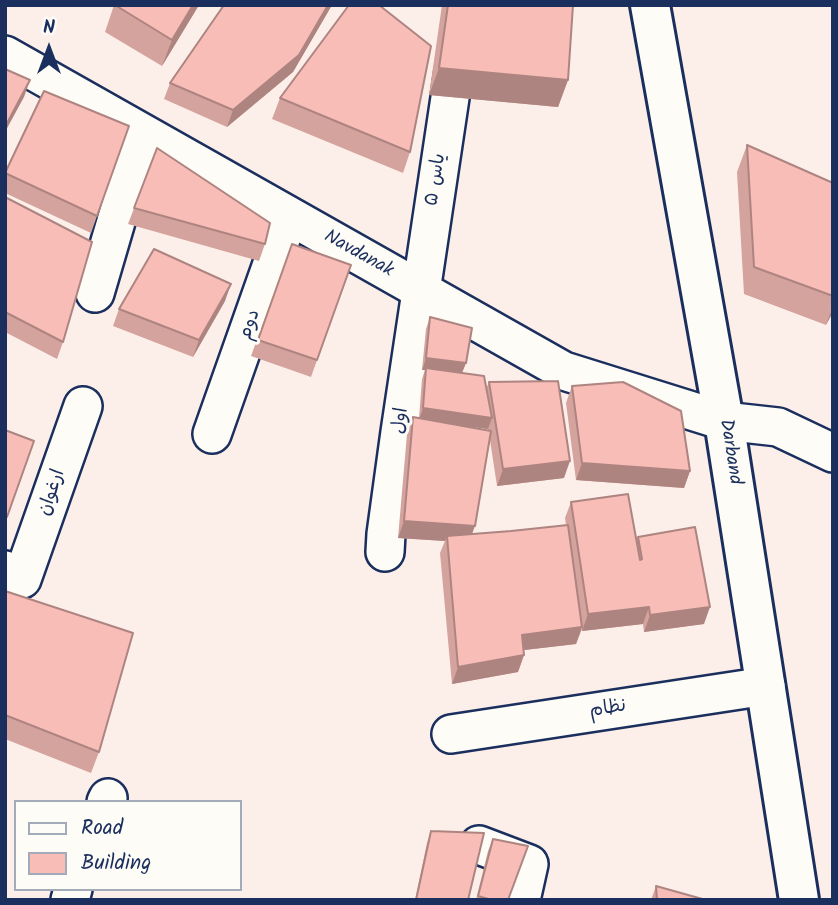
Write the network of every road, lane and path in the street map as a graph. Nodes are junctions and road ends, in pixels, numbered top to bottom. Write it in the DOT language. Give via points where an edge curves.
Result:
graph roads {
  1 [pos="650,5"];
  2 [pos="5,55"];
  3 [pos="454,71"];
  4 [pos="142,133"];
  5 [pos="289,216"];
  6 [pos="421,290"];
  7 [pos="95,293"];
  8 [pos="83,406"];
  9 [pos="724,421"];
  10 [pos="212,434"];
  11 [pos="833,453"];
  12 [pos="385,552"];
  13 [pos="5,570"];
  14 [pos="766,686"];
  15 [pos="451,734"];
  16 [pos="480,845"];
  17 [pos="521,900"];
  18 [pos="799,900"];
  1 -- 9 [label="main road, Darband"];
  2 -- 4 [label="street, Navdanak"];
  3 -- 6 [label="street, یاس ۵"];
  4 -- 5 [label="street, Navdanak"];
  4 -- 7 [label="street"];
  5 -- 6 [label="street, Navdanak"];
  5 -- 10 [label="street, دوم"];
  6 -- 9 [label="street, Navdanak" via="564,371"];
  6 -- 12 [label="street, اول"];
  8 -- 13 [label="street" via="22,579"];
  9 -- 11 [label="street, Navdanak" via="778,427"];
  9 -- 14 [label="main road, Darband"];
  14 -- 15 [label="street, نظام"];
  14 -- 18 [label="main road, Darband"];
  16 -- 17 [label="street" via="529,864"];
}
